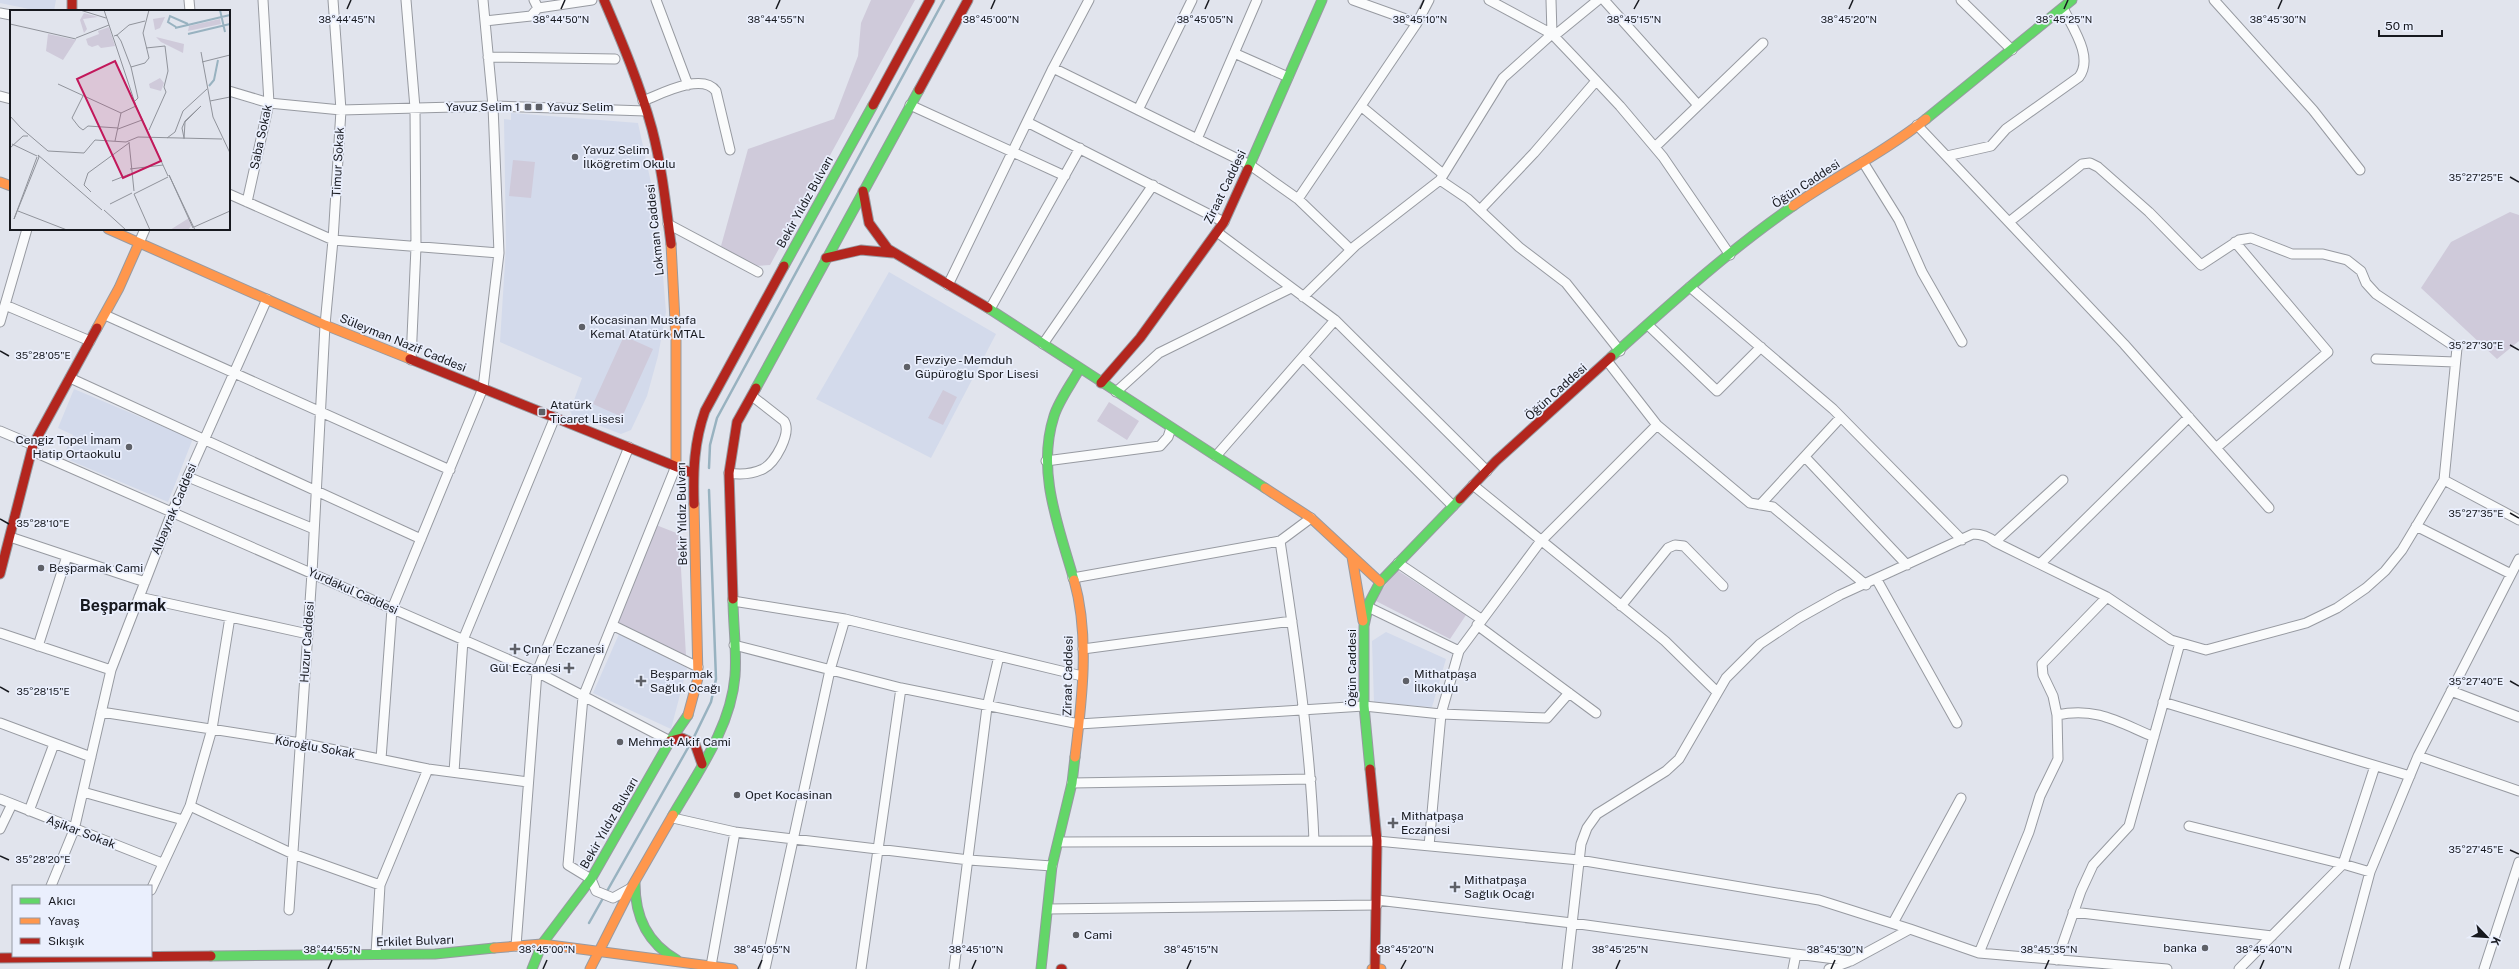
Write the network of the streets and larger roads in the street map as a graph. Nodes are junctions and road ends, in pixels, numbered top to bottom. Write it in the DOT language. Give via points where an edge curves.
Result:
graph roads {
  1 [pos="189,0"];
  2 [pos="263,0"];
  3 [pos="333,0"];
  4 [pos="406,0"];
  5 [pos="483,0"];
  6 [pos="592,0"];
  7 [pos="604,0"];
  8 [pos="656,0"];
  9 [pos="930,0"];
  10 [pos="968,0"];
  11 [pos="1089,0"];
  12 [pos="1192,0"];
  13 [pos="1257,0"];
  14 [pos="1322,0"];
  15 [pos="1353,0"];
  16 [pos="1428,0"];
  17 [pos="1489,0"];
  18 [pos="1551,0"];
  19 [pos="1598,0"];
  20 [pos="1604,0"];
  21 [pos="1961,0"];
  22 [pos="2072,0"];
  23 [pos="2214,0"];
  24 [pos="536,4"];
  25 [pos="2063,8"];
  26 [pos="190,10"];
  27 [pos="0,13"];
  28 [pos="10,15"];
  29 [pos="485,21"];
  30 [pos="1417,23"];
  31 [pos="1553,35"];
  32 [pos="1763,43"];
  33 [pos="2012,50"];
  34 [pos="1234,53"];
  35 [pos="488,56"];
  36 [pos="615,59"];
  37 [pos="1053,68"];
  38 [pos="1288,77"];
  39 [pos="1596,81"];
  40 [pos="688,84"];
  41 [pos="230,91"];
  42 [pos="0,96"];
  43 [pos="10,99"];
  44 [pos="643,101"];
  45 [pos="269,103"];
  46 [pos="1698,105"];
  47 [pos="493,106"];
  48 [pos="910,106"];
  49 [pos="1362,107"];
  50 [pos="415,108"];
  51 [pos="341,110"];
  52 [pos="1138,110"];
  53 [pos="646,111"];
  54 [pos="1027,122"];
  55 [pos="1917,125"];
  56 [pos="1197,139"];
  57 [pos="1655,147"];
  58 [pos="1080,148"];
  59 [pos="730,150"];
  60 [pos="1013,152"];
  61 [pos="1946,156"];
  62 [pos="1863,162"];
  63 [pos="1250,165"];
  64 [pos="2360,170"];
  65 [pos="1065,176"];
  66 [pos="1441,177"];
  67 [pos="0,182"];
  68 [pos="1152,185"];
  69 [pos="10,186"];
  70 [pos="863,191"];
  71 [pos="230,194"];
  72 [pos="1298,199"];
  73 [pos="246,202"];
  74 [pos="1480,210"];
  75 [pos="1224,222"];
  76 [pos="2009,222"];
  77 [pos="668,224"];
  78 [pos="27,230"];
  79 [pos="110,230"];
  80 [pos="145,230"];
  81 [pos="1217,232"];
  82 [pos="333,240"];
  83 [pos="2235,242"];
  84 [pos="139,243"];
  85 [pos="416,247"];
  86 [pos="1351,250"];
  87 [pos="499,253"];
  88 [pos="895,254"];
  89 [pos="1730,255"];
  90 [pos="826,258"];
  91 [pos="758,272"];
  92 [pos="948,285"];
  93 [pos="1690,287"];
  94 [pos="1291,288"];
  95 [pos="1303,297"];
  96 [pos="267,299"];
  97 [pos="5,305"];
  98 [pos="990,309"];
  99 [pos="105,315"];
  100 [pos="1335,320"];
  101 [pos="0,322"];
  102 [pos="324,325"];
  103 [pos="1648,325"];
  104 [pos="90,341"];
  105 [pos="1962,342"];
  106 [pos="1043,344"];
  107 [pos="1761,347"];
  108 [pos="1620,350"];
  109 [pos="1303,357"];
  110 [pos="2376,359"];
  111 [pos="411,360"];
  112 [pos="1608,362"];
  113 [pos="2455,362"];
  114 [pos="1080,368"];
  115 [pos="234,372"];
  116 [pos="70,378"];
  117 [pos="1101,383"];
  118 [pos="483,388"];
  119 [pos="1116,392"];
  120 [pos="752,396"];
  121 [pos="320,410"];
  122 [pos="555,417"];
  123 [pos="1841,417"];
  124 [pos="2189,417"];
  125 [pos="1657,425"];
  126 [pos="1172,428"];
  127 [pos="0,431"];
  128 [pos="204,440"];
  129 [pos="630,447"];
  130 [pos="32,448"];
  131 [pos="2216,448"];
  132 [pos="1216,456"];
  133 [pos="1804,457"];
  134 [pos="1046,461"];
  135 [pos="676,466"];
  136 [pos="450,470"];
  137 [pos="1487,471"];
  138 [pos="692,473"];
  139 [pos="729,473"];
  140 [pos="188,476"];
  141 [pos="2063,480"];
  142 [pos="2444,480"];
  143 [pos="1473,485"];
  144 [pos="316,491"];
  145 [pos="1760,505"];
  146 [pos="1453,506"];
  147 [pos="2269,508"];
  148 [pos="172,512"];
  149 [pos="1312,518"];
  150 [pos="2519,520"];
  151 [pos="2416,526"];
  152 [pos="314,529"];
  153 [pos="10,537"];
  154 [pos="421,539"];
  155 [pos="1962,540"];
  156 [pos="1280,541"];
  157 [pos="1540,542"];
  158 [pos="1995,542"];
  159 [pos="67,556"];
  160 [pos="1352,557"];
  161 [pos="2519,559"];
  162 [pos="1398,563"];
  163 [pos="2040,563"];
  164 [pos="1908,565"];
  165 [pos="312,573"];
  166 [pos="0,574"];
  167 [pos="2511,574"];
  168 [pos="1073,578"];
  169 [pos="1877,580"];
  170 [pos="145,582"];
  171 [pos="1380,582"];
  172 [pos="1866,585"];
  173 [pos="1723,586"];
  174 [pos="139,597"];
  175 [pos="2107,597"];
  176 [pos="733,601"];
  177 [pos="1621,606"];
  178 [pos="1368,607"];
  179 [pos="392,609"];
  180 [pos="230,617"];
  181 [pos="845,619"];
  182 [pos="1292,621"];
  183 [pos="1479,622"];
  184 [pos="612,625"];
  185 [pos="1364,626"];
  186 [pos="0,633"];
  187 [pos="308,634"];
  188 [pos="463,640"];
  189 [pos="2180,643"];
  190 [pos="734,645"];
  191 [pos="38,646"];
  192 [pos="1083,649"];
  193 [pos="1459,651"];
  194 [pos="999,656"];
  195 [pos="698,667"];
  196 [pos="111,670"];
  197 [pos="830,670"];
  198 [pos="537,672"];
  199 [pos="1082,676"];
  200 [pos="901,688"];
  201 [pos="2451,691"];
  202 [pos="1717,692"];
  203 [pos="1570,693"];
  204 [pos="583,697"];
  205 [pos="2163,702"];
  206 [pos="1364,706"];
  207 [pos="987,707"];
  208 [pos="1303,710"];
  209 [pos="101,712"];
  210 [pos="1596,713"];
  211 [pos="1441,714"];
  212 [pos="2057,715"];
  213 [pos="2519,718"];
  214 [pos="0,723"];
  215 [pos="1957,723"];
  216 [pos="1079,724"];
  217 [pos="212,730"];
  218 [pos="2154,737"];
  219 [pos="670,741"];
  220 [pos="301,743"];
  221 [pos="54,744"];
  222 [pos="2418,756"];
  223 [pos="91,757"];
  224 [pos="381,759"];
  225 [pos="702,764"];
  226 [pos="2375,766"];
  227 [pos="428,769"];
  228 [pos="454,772"];
  229 [pos="2410,776"];
  230 [pos="1311,779"];
  231 [pos="528,782"];
  232 [pos="1072,783"];
  233 [pos="2519,791"];
  234 [pos="83,792"];
  235 [pos="1961,798"];
  236 [pos="0,799"];
  237 [pos="12,804"];
  238 [pos="190,806"];
  239 [pos="29,811"];
  240 [pos="672,818"];
  241 [pos="183,820"];
  242 [pos="2189,826"];
  243 [pos="0,829"];
  244 [pos="74,830"];
  245 [pos="735,832"];
  246 [pos="792,839"];
  247 [pos="1314,841"];
  248 [pos="1377,841"];
  249 [pos="1059,842"];
  250 [pos="1429,846"];
  251 [pos="878,849"];
  252 [pos="293,854"];
  253 [pos="969,860"];
  254 [pos="1579,860"];
  255 [pos="2519,862"];
  256 [pos="162,863"];
  257 [pos="2343,864"];
  258 [pos="1052,866"];
  259 [pos="2370,872"];
  260 [pos="2517,874"];
  261 [pos="591,879"];
  262 [pos="633,884"];
  263 [pos="51,885"];
  264 [pos="380,885"];
  265 [pos="152,888"];
  266 [pos="1377,902"];
  267 [pos="1048,908"];
  268 [pos="289,910"];
  269 [pos="2073,912"];
  270 [pos="1572,923"];
  271 [pos="1893,923"];
  272 [pos="1910,929"];
  273 [pos="2272,936"];
  274 [pos="542,944"];
  275 [pos="516,946"];
  276 [pos="599,950"];
  277 [pos="1979,953"];
  278 [pos="376,954"];
  279 [pos="1796,954"];
  280 [pos="152,956"];
  281 [pos="22,957"];
  282 [pos="0,958"];
  283 [pos="2057,960"];
  284 [pos="1851,961"];
  285 [pos="683,963"];
  286 [pos="711,966"];
  287 [pos="532,969"];
  288 [pos="590,969"];
  289 [pos="733,969"];
  290 [pos="765,969"];
  291 [pos="861,969"];
  292 [pos="954,969"];
  293 [pos="1041,969"];
  294 [pos="1376,969"];
  295 [pos="1567,969"];
  296 [pos="1793,969"];
  297 [pos="1830,969"];
  298 [pos="2167,969"];
  299 [pos="2239,969"];
  300 [pos="2344,969"];
  301 [pos="2484,969"];
  1 -- 26 [label="street"];
  2 -- 45 [label="street, Saba Sokak"];
  3 -- 51 [label="street, Timur Sokak"];
  4 -- 50 [label="street"];
  5 -- 29 [label="street"];
  6 -- 24 [label="street"];
  7 -- 44 [label="street, Lokman Caddesi"];
  8 -- 40 [label="street"];
  9 -- 138 [label="street, Bekir Yıldız Bulvarı" via="705,411 696,440"];
  10 -- 48 [label="street"];
  11 -- 37 [label="street"];
  12 -- 52 [label="street"];
  13 -- 34 [label="street"];
  14 -- 38 [label="street, Ziraat Caddesi"];
  15 -- 30 [label="street"];
  16 -- 30 [label="street"];
  17 -- 31 [label="street"];
  18 -- 31 [label="street"];
  19 -- 31 [label="street"];
  20 -- 46 [label="street"];
  21 -- 33 [label="street"];
  22 -- 25 [label="street, Öğün Caddesi"];
  23 -- 64 [label="street" via="2313,110"];
  24 -- 29 [label="street" via="532,16"];
  25 -- 33 [label="street, Öğün Caddesi"];
  25 -- 61 [label="street" via="2084,54 2085,64 2079,77 2006,129 1991,146"];
  27 -- 28 [label="street"];
  29 -- 35 [label="street"];
  30 -- 49 [label="street"];
  31 -- 39 [label="street"];
  31 -- 66 [label="street" via="1503,78"];
  32 -- 46 [label="street"];
  33 -- 55 [label="street, Öğün Caddesi"];
  34 -- 38 [label="street"];
  34 -- 56 [label="street"];
  35 -- 36 [label="street"];
  35 -- 47 [label="street"];
  37 -- 52 [label="street"];
  37 -- 54 [label="street"];
  38 -- 63 [label="street, Ziraat Caddesi"];
  39 -- 57 [label="street"];
  39 -- 74 [label="street" via="1534,153"];
  40 -- 44 [label="street"];
  40 -- 59 [label="street" via="705,83 716,92"];
  41 -- 45 [label="street"];
  42 -- 43 [label="street"];
  44 -- 53 [label="street, Lokman Caddesi"];
  45 -- 51 [label="street"];
  45 -- 73 [label="street, Saba Sokak"];
  46 -- 57 [label="street"];
  47 -- 50 [label="street"];
  47 -- 53 [label="street"];
  47 -- 87 [label="street"];
  48 -- 60 [label="street"];
  48 -- 70 [label="street"];
  49 -- 66 [label="street"];
  49 -- 72 [label="street"];
  50 -- 51 [label="street"];
  50 -- 85 [label="street"];
  51 -- 82 [label="street, Timur Sokak"];
  52 -- 56 [label="street"];
  53 -- 77 [label="street, Lokman Caddesi" via="658,160"];
  54 -- 58 [label="street"];
  54 -- 60 [label="street"];
  55 -- 61 [label="street"];
  55 -- 62 [label="street, Öğün Caddesi"];
  56 -- 63 [label="street"];
  57 -- 89 [label="street" via="1683,183"];
  58 -- 65 [label="street"];
  58 -- 68 [label="street"];
  60 -- 65 [label="street"];
  60 -- 92 [label="street"];
  61 -- 76 [label="street"];
  62 -- 89 [label="street, Öğün Caddesi" via="1823,185 1767,224"];
  62 -- 105 [label="street" via="1896,214 1922,272"];
  63 -- 72 [label="street"];
  63 -- 75 [label="street, Ziraat Caddesi"];
  65 -- 98 [label="street"];
  66 -- 74 [label="street"];
  66 -- 86 [label="street"];
  67 -- 69 [label="street"];
  68 -- 75 [label="street"];
  68 -- 106 [label="street"];
  70 -- 88 [label="street" via="865,214 872,230 881,243"];
  70 -- 90 [label="street"];
  71 -- 73 [label="street"];
  72 -- 86 [label="street"];
  73 -- 82 [label="street"];
  74 -- 108 [label="street" via="1519,247 1566,283"];
  75 -- 81 [label="street, Ziraat Caddesi"];
  76 -- 83 [label="street" via="2082,164 2090,163 2098,167 2149,212 2201,265"];
  76 -- 124 [label="street"];
  77 -- 91 [label="street"];
  77 -- 135 [label="street, Lokman Caddesi" via="677,338"];
  78 -- 97 [label="street"];
  79 -- 84 [label="street, Süleyman Nazif Caddesi"];
  80 -- 84 [label="street"];
  81 -- 94 [label="street"];
  81 -- 117 [label="street, Ziraat Caddesi" via="1140,338"];
  82 -- 85 [label="street"];
  82 -- 102 [label="street, Timur Sokak"];
  83 -- 113 [label="street" via="2251,238 2292,254 2323,254 2352,262 2376,294 2456,348"];
  83 -- 131 [label="street" via="2328,352"];
  84 -- 96 [label="street, Süleyman Nazif Caddesi"];
  84 -- 99 [label="street"];
  85 -- 87 [label="street"];
  85 -- 111 [label="street"];
  86 -- 95 [label="street"];
  87 -- 118 [label="street"];
  88 -- 90 [label="street" via="861,250"];
  88 -- 92 [label="street"];
  89 -- 93 [label="street, Öğün Caddesi"];
  90 -- 120 [label="street"];
  92 -- 98 [label="street"];
  93 -- 103 [label="street, Öğün Caddesi"];
  93 -- 107 [label="street"];
  94 -- 95 [label="street"];
  94 -- 119 [label="street" via="1158,353"];
  95 -- 100 [label="street"];
  96 -- 102 [label="street, Süleyman Nazif Caddesi"];
  96 -- 115 [label="street, Albayrak Caddesi"];
  97 -- 101 [label="street"];
  97 -- 104 [label="street"];
  98 -- 106 [label="street"];
  99 -- 104 [label="street"];
  99 -- 115 [label="street"];
  100 -- 109 [label="street"];
  100 -- 137 [label="street"];
  102 -- 111 [label="street, Süleyman Nazif Caddesi"];
  102 -- 121 [label="street, Huzur Caddesi"];
  103 -- 107 [label="street" via="1717,391"];
  103 -- 108 [label="street, Öğün Caddesi"];
  104 -- 116 [label="street"];
  106 -- 114 [label="street"];
  107 -- 123 [label="street"];
  108 -- 112 [label="street, Öğün Caddesi"];
  109 -- 132 [label="street"];
  109 -- 146 [label="street"];
  110 -- 113 [label="street"];
  111 -- 118 [label="street, Süleyman Nazif Caddesi"];
  112 -- 125 [label="street"];
  112 -- 137 [label="street, Öğün Caddesi"];
  113 -- 142 [label="street"];
  114 -- 117 [label="street"];
  114 -- 134 [label="street, Ziraat Caddesi" via="1054,416 1048,438"];
  115 -- 121 [label="street"];
  115 -- 128 [label="street, Albayrak Caddesi"];
  116 -- 128 [label="street"];
  116 -- 130 [label="street"];
  117 -- 119 [label="street"];
  118 -- 122 [label="street, Süleyman Nazif Caddesi"];
  118 -- 136 [label="street"];
  119 -- 126 [label="street"];
  120 -- 139 [label="street" via="738,422"];
  120 -- 139 [label="street" via="784,421 786,434 770,465 750,473"];
  121 -- 136 [label="street"];
  121 -- 144 [label="street, Huzur Caddesi"];
  122 -- 129 [label="street, Süleyman Nazif Caddesi"];
  122 -- 188 [label="street"];
  123 -- 133 [label="street"];
  123 -- 155 [label="street"];
  124 -- 131 [label="street"];
  124 -- 163 [label="street"];
  125 -- 145 [label="street" via="1750,503"];
  125 -- 157 [label="street"];
  126 -- 132 [label="street"];
  126 -- 134 [label="street" via="1160,446"];
  127 -- 130 [label="street, Yurdakul Caddesi"];
  128 -- 140 [label="street, Albayrak Caddesi"];
  128 -- 144 [label="street"];
  129 -- 135 [label="street, Süleyman Nazif Caddesi"];
  129 -- 198 [label="street"];
  130 -- 148 [label="street, Yurdakul Caddesi"];
  130 -- 153 [label="street"];
  131 -- 147 [label="street"];
  132 -- 149 [label="street"];
  133 -- 145 [label="street"];
  133 -- 164 [label="street"];
  134 -- 168 [label="street, Ziraat Caddesi" via="1049,493"];
  135 -- 138 [label="street, Süleyman Nazif Caddesi"];
  135 -- 184 [label="street"];
  136 -- 154 [label="street"];
  137 -- 143 [label="street, Öğün Caddesi"];
  138 -- 195 [label="street, Bekir Yıldız Bulvarı"];
  139 -- 176 [label="street"];
  140 -- 148 [label="street, Albayrak Caddesi"];
  140 -- 152 [label="street"];
  141 -- 158 [label="street"];
  142 -- 150 [label="street"];
  142 -- 151 [label="street"];
  143 -- 146 [label="street, Öğün Caddesi"];
  143 -- 157 [label="street"];
  144 -- 152 [label="street, Huzur Caddesi"];
  144 -- 154 [label="street"];
  145 -- 172 [label="street" via="1773,507"];
  146 -- 162 [label="street, Öğün Caddesi"];
  148 -- 165 [label="street, Yurdakul Caddesi"];
  148 -- 170 [label="street, Albayrak Caddesi"];
  149 -- 156 [label="street"];
  149 -- 160 [label="street"];
  151 -- 167 [label="street"];
  151 -- 189 [label="street" via="2402,550 2385,571 2366,588 2323,616 2294,627 2206,650"];
  152 -- 165 [label="street, Huzur Caddesi"];
  153 -- 159 [label="street"];
  153 -- 166 [label="street"];
  154 -- 179 [label="street"];
  155 -- 158 [label="street" via="1978,534"];
  155 -- 164 [label="street"];
  156 -- 168 [label="street"];
  156 -- 182 [label="street"];
  157 -- 177 [label="street"];
  157 -- 183 [label="street"];
  158 -- 163 [label="street"];
  159 -- 170 [label="street"];
  159 -- 191 [label="street"];
  160 -- 171 [label="street"];
  160 -- 185 [label="street"];
  161 -- 167 [label="street"];
  162 -- 171 [label="street, Öğün Caddesi"];
  162 -- 183 [label="street"];
  163 -- 175 [label="street"];
  164 -- 169 [label="street"];
  165 -- 179 [label="street, Yurdakul Caddesi"];
  165 -- 187 [label="street, Huzur Caddesi"];
  167 -- 201 [label="street"];
  168 -- 192 [label="street, Ziraat Caddesi" via="1078,594"];
  169 -- 172 [label="street"];
  169 -- 215 [label="street"];
  170 -- 174 [label="street, Albayrak Caddesi"];
  171 -- 178 [label="street, Öğün Caddesi"];
  172 -- 202 [label="street" via="1819,606 1760,644 1737,666"];
  173 -- 177 [label="street" via="1684,546 1675,545 1668,548"];
  174 -- 180 [label="street"];
  174 -- 196 [label="street, Albayrak Caddesi"];
  175 -- 189 [label="street" via="2159,633"];
  175 -- 212 [label="street" via="2042,664 2043,675 2053,696"];
  176 -- 181 [label="street"];
  176 -- 190 [label="street"];
  177 -- 202 [label="street" via="1665,642"];
  178 -- 185 [label="street, Öğün Caddesi"];
  178 -- 193 [label="street"];
  179 -- 188 [label="street, Yurdakul Caddesi"];
  179 -- 224 [label="street"];
  180 -- 187 [label="street"];
  180 -- 217 [label="street"];
  181 -- 194 [label="street"];
  181 -- 197 [label="street"];
  182 -- 192 [label="street"];
  182 -- 208 [label="street"];
  183 -- 193 [label="street"];
  183 -- 203 [label="street"];
  184 -- 195 [label="street"];
  184 -- 204 [label="street"];
  185 -- 206 [label="street, Öğün Caddesi"];
  186 -- 191 [label="street"];
  187 -- 220 [label="street, Huzur Caddesi"];
  188 -- 198 [label="street, Yurdakul Caddesi"];
  188 -- 228 [label="street"];
  189 -- 205 [label="street"];
  190 -- 197 [label="street"];
  190 -- 225 [label="street" via="735,676 728,710 720,733"];
  191 -- 196 [label="street"];
  192 -- 199 [label="street, Ziraat Caddesi"];
  193 -- 211 [label="street"];
  194 -- 199 [label="street"];
  194 -- 207 [label="street"];
  195 -- 219 [label="street, Bekir Yıldız Bulvarı" via="698,678 690,710 681,729"];
  196 -- 209 [label="street, Albayrak Caddesi"];
  197 -- 200 [label="street"];
  197 -- 246 [label="street"];
  198 -- 204 [label="street, Yurdakul Caddesi"];
  198 -- 231 [label="street"];
  199 -- 216 [label="street, Ziraat Caddesi"];
  200 -- 207 [label="street"];
  200 -- 251 [label="street"];
  201 -- 213 [label="street"];
  201 -- 222 [label="street"];
  202 -- 254 [label="street" via="1688,746 1676,762 1597,814 1592,820 1584,836"];
  203 -- 210 [label="street"];
  203 -- 211 [label="street" via="1547,718"];
  204 -- 219 [label="street, Yurdakul Caddesi"];
  204 -- 261 [label="street" via="568,866"];
  205 -- 218 [label="street"];
  205 -- 226 [label="street"];
  206 -- 208 [label="street"];
  206 -- 211 [label="street"];
  206 -- 248 [label="street, Öğün Caddesi"];
  207 -- 216 [label="street"];
  207 -- 253 [label="street"];
  208 -- 216 [label="street"];
  208 -- 230 [label="street"];
  209 -- 217 [label="street, Köroğlu Sokak"];
  209 -- 223 [label="street, Albayrak Caddesi"];
  211 -- 250 [label="street"];
  212 -- 218 [label="street" via="2077,711 2094,713"];
  212 -- 277 [label="street" via="2058,759 2040,796 2029,832"];
  214 -- 221 [label="street"];
  216 -- 232 [label="street, Ziraat Caddesi"];
  217 -- 220 [label="street, Köroğlu Sokak"];
  217 -- 238 [label="street"];
  218 -- 269 [label="street" via="2129,826 2093,865"];
  219 -- 225 [label="street" via="682,738 695,744"];
  219 -- 261 [label="street, Bekir Yıldız Bulvarı"];
  220 -- 224 [label="street, Köroğlu Sokak"];
  220 -- 252 [label="street, Huzur Caddesi"];
  221 -- 223 [label="street"];
  221 -- 239 [label="street"];
  222 -- 229 [label="street"];
  222 -- 233 [label="street"];
  223 -- 234 [label="street, Albayrak Caddesi"];
  224 -- 227 [label="street, Köroğlu Sokak"];
  225 -- 240 [label="street"];
  226 -- 229 [label="street"];
  226 -- 257 [label="street"];
  227 -- 228 [label="street, Köroğlu Sokak"];
  227 -- 264 [label="street"];
  228 -- 231 [label="street, Köroğlu Sokak"];
  229 -- 259 [label="street"];
  230 -- 232 [label="street"];
  230 -- 247 [label="street"];
  231 -- 275 [label="street"];
  232 -- 249 [label="street, Ziraat Caddesi"];
  234 -- 241 [label="street"];
  234 -- 244 [label="street, Albayrak Caddesi"];
  235 -- 271 [label="street"];
  236 -- 237 [label="street, Aşikar Sokak"];
  237 -- 239 [label="street, Aşikar Sokak"];
  237 -- 243 [label="street"];
  238 -- 241 [label="street"];
  238 -- 252 [label="street"];
  239 -- 244 [label="street, Aşikar Sokak"];
  240 -- 245 [label="street"];
  240 -- 262 [label="street"];
  241 -- 256 [label="street"];
  242 -- 257 [label="street"];
  244 -- 256 [label="street, Aşikar Sokak"];
  244 -- 263 [label="street, Albayrak Caddesi"];
  245 -- 246 [label="street"];
  245 -- 286 [label="street"];
  246 -- 251 [label="street"];
  246 -- 290 [label="street"];
  247 -- 248 [label="street"];
  247 -- 249 [label="street"];
  248 -- 250 [label="street"];
  248 -- 266 [label="street, Öğün Caddesi"];
  249 -- 258 [label="street, Ziraat Caddesi"];
  250 -- 254 [label="street"];
  251 -- 253 [label="street"];
  251 -- 291 [label="street"];
  252 -- 264 [label="street"];
  252 -- 268 [label="street, Huzur Caddesi"];
  253 -- 258 [label="street"];
  253 -- 292 [label="street"];
  254 -- 270 [label="street"];
  254 -- 271 [label="street" via="1819,900"];
  255 -- 260 [label="street"];
  256 -- 265 [label="street"];
  257 -- 259 [label="street"];
  257 -- 273 [label="street"];
  258 -- 267 [label="street, Ziraat Caddesi"];
  259 -- 300 [label="street"];
  260 -- 301 [label="street"];
  261 -- 262 [label="street" via="596,891 612,898"];
  261 -- 274 [label="street, Bekir Yıldız Bulvarı"];
  262 -- 276 [label="street"];
  262 -- 285 [label="street" via="635,907 643,930 659,948"];
  264 -- 278 [label="street"];
  266 -- 267 [label="street"];
  266 -- 270 [label="street"];
  266 -- 294 [label="street, Öğün Caddesi"];
  267 -- 293 [label="street, Ziraat Caddesi"];
  269 -- 273 [label="street"];
  269 -- 283 [label="street"];
  270 -- 279 [label="street"];
  270 -- 295 [label="street"];
  271 -- 272 [label="street"];
  272 -- 277 [label="street"];
  272 -- 284 [label="street"];
  273 -- 299 [label="street"];
  274 -- 275 [label="street, Erkilet Bulvarı"];
  274 -- 276 [label="street, Erkilet Bulvarı"];
  274 -- 287 [label="street, Bekir Yıldız Bulvarı"];
  275 -- 278 [label="street, Erkilet Bulvarı" via="435,954"];
  276 -- 285 [label="street, Erkilet Bulvarı"];
  276 -- 288 [label="street"];
  277 -- 283 [label="street"];
  278 -- 280 [label="street, Erkilet Bulvarı"];
  279 -- 284 [label="street"];
  279 -- 296 [label="street"];
  281 -- 282 [label="street, Erkilet Bulvarı"];
  283 -- 298 [label="street"];
  284 -- 297 [label="street"];
  285 -- 286 [label="street, Erkilet Bulvarı"];
  286 -- 289 [label="street, Erkilet Bulvarı"];
}
